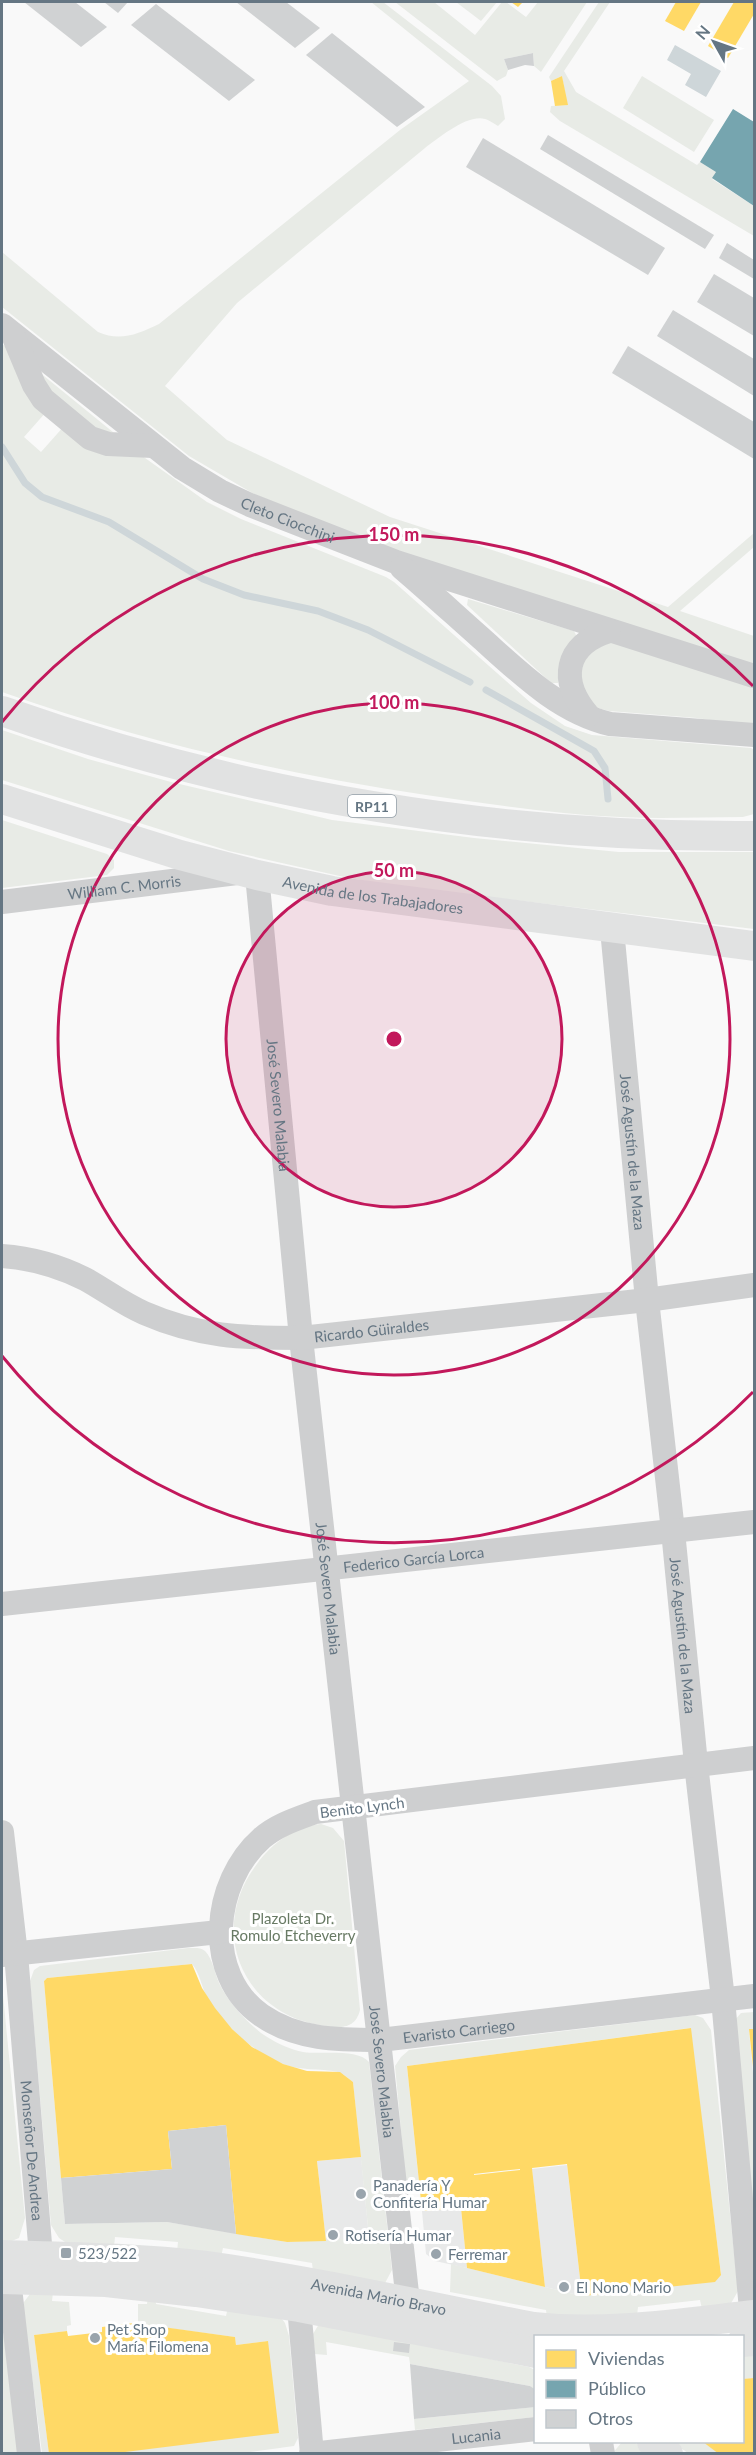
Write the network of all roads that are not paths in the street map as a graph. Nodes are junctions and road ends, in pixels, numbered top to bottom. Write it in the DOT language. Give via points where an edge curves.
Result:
graph roads {
  1 [pos="7,329"];
  2 [pos="153,446"];
  3 [pos="396,562"];
  4 [pos="609,631"];
  5 [pos="754,676"];
  6 [pos="2,711"];
  7 [pos="592,720"];
  8 [pos="754,735"];
  9 [pos="2,799"];
  10 [pos="754,835"];
  11 [pos="251,874"];
  12 [pos="2,902"];
  13 [pos="612,928"];
  14 [pos="754,946"];
  15 [pos="2,1256"];
  16 [pos="754,1285"];
  17 [pos="647,1300"];
  18 [pos="301,1338"];
  19 [pos="754,1522"];
  20 [pos="673,1531"];
  21 [pos="326,1569"];
  22 [pos="2,1604"];
  23 [pos="754,1758"];
  24 [pos="696,1764"];
  25 [pos="352,1808"];
  26 [pos="2,1832"];
  27 [pos="219,1932"];
  28 [pos="9,1954"];
  29 [pos="754,1995"];
  30 [pos="723,1999"];
  31 [pos="380,2040"];
  32 [pos="41,2256"];
  33 [pos="4,2271"];
  34 [pos="408,2302"];
  35 [pos="299,2307"];
  36 [pos="496,2320"];
  37 [pos="751,2331"];
  38 [pos="534,2353"];
  39 [pos="534,2428"];
  40 [pos="653,2443"];
  41 [pos="29,2454"];
  42 [pos="312,2454"];
  43 [pos="668,2454"];
  1 -- 2 [label="street, Cleto Ciocchini"];
  1 -- 2 [label="street" via="43,399 90,438 108,444"];
  2 -- 3 [label="street, Cleto Ciocchini" via="230,496"];
  3 -- 4 [label="street, Cleto Ciocchini"];
  3 -- 7 [label="street" via="525,677"];
  4 -- 5 [label="street, Cleto Ciocchini"];
  4 -- 7 [label="street" via="586,641 571,664 573,695"];
  6 -- 10 [label="main road, RP11" via="157,760 335,801 600,833"];
  7 -- 8 [label="street"];
  9 -- 11 [label="main road, Avenida de los Trabajadores" via="130,841"];
  11 -- 12 [label="street, William C. Morris"];
  11 -- 13 [label="main road, Avenida de los Trabajadores" via="380,898"];
  11 -- 18 [label="street, José Severo Malabia"];
  13 -- 14 [label="main road, Avenida de los Trabajadores"];
  13 -- 17 [label="street, José Agustín de la Maza"];
  15 -- 18 [label="street, Ricardo Güiraldes" via="63,1269 142,1313 180,1328 224,1336"];
  16 -- 17 [label="street, Ricardo Güiraldes"];
  17 -- 18 [label="street, Ricardo Güiraldes"];
  17 -- 20 [label="street, José Agustín de la Maza"];
  18 -- 21 [label="street, José Severo Malabia"];
  19 -- 20 [label="street, Federico García Lorca"];
  20 -- 21 [label="street, Federico García Lorca"];
  20 -- 24 [label="street, José Agustín de la Maza"];
  21 -- 22 [label="street, Federico García Lorca"];
  21 -- 25 [label="street, José Severo Malabia"];
  23 -- 24 [label="street, Benito Lynch"];
  24 -- 25 [label="street, Benito Lynch"];
  24 -- 30 [label="street, José Agustín de la Maza"];
  25 -- 27 [label="street, Benito Lynch" via="315,1812 285,1823 262,1838 244,1858 232,1880 222,1905"];
  25 -- 31 [label="street, José Severo Malabia"];
  26 -- 28 [label="street, Monseñor De Andrea"];
  27 -- 28 [label="street"];
  27 -- 31 [label="street, Evaristo Carriego" via="232,1980 260,2014 308,2036"];
  28 -- 32 [label="street, Monseñor De Andrea"];
  29 -- 30 [label="street, Evaristo Carriego"];
  30 -- 31 [label="street, Evaristo Carriego"];
  30 -- 37 [label="street, José Agustín de la Maza"];
  31 -- 34 [label="street, José Severo Malabia"];
  32 -- 33 [label="main road, Avenida Mario Bravo"];
  32 -- 34 [label="main road, Avenida Mario Bravo" via="208,2266"];
  33 -- 35 [label="main road, Avenida Mario Bravo" via="155,2286"];
  33 -- 41 [label="street"];
  34 -- 36 [label="main road, Avenida Mario Bravo"];
  35 -- 38 [label="main road, Avenida Mario Bravo"];
  35 -- 42 [label="street"];
  36 -- 37 [label="main road, Avenida Mario Bravo" via="564,2331"];
  36 -- 38 [label="main road"];
  39 -- 42 [label="street, Lucania"];
  40 -- 43 [label="main road"];
}
